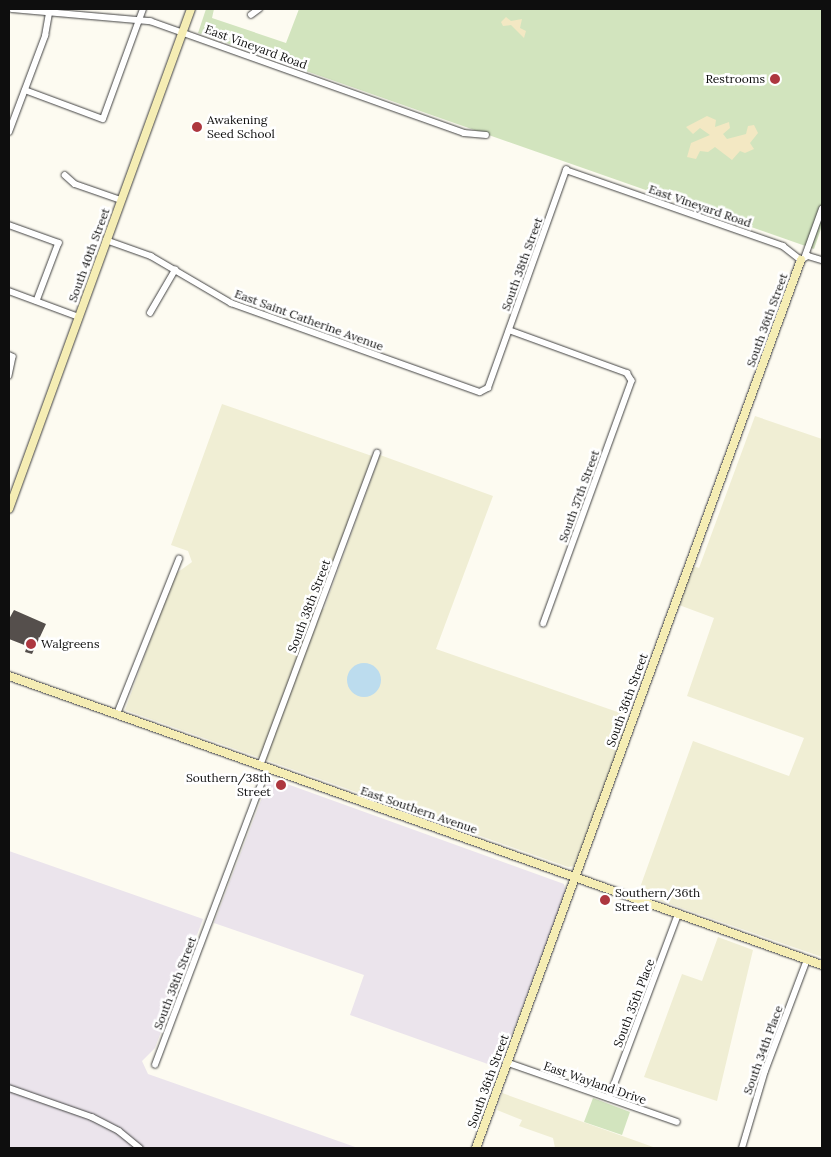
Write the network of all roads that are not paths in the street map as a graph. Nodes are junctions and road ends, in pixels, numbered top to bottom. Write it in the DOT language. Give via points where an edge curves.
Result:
graph roads {
  1 [pos="12,9"];
  2 [pos="74,9"];
  3 [pos="143,9"];
  4 [pos="191,9"];
  5 [pos="260,9"];
  6 [pos="49,14"];
  7 [pos="251,15"];
  8 [pos="71,16"];
  9 [pos="140,19"];
  10 [pos="183,32"];
  11 [pos="25,90"];
  12 [pos="9,132"];
  13 [pos="486,135"];
  14 [pos="566,170"];
  15 [pos="64,175"];
  16 [pos="121,200"];
  17 [pos="822,209"];
  18 [pos="9,226"];
  19 [pos="106,240"];
  20 [pos="803,258"];
  21 [pos="822,260"];
  22 [pos="175,270"];
  23 [pos="9,291"];
  24 [pos="37,301"];
  25 [pos="150,313"];
  26 [pos="79,317"];
  27 [pos="509,330"];
  28 [pos="11,356"];
  29 [pos="9,376"];
  30 [pos="484,392"];
  31 [pos="377,454"];
  32 [pos="12,490"];
  33 [pos="9,509"];
  34 [pos="179,559"];
  35 [pos="544,623"];
  36 [pos="9,676"];
  37 [pos="117,714"];
  38 [pos="264,767"];
  39 [pos="575,878"];
  40 [pos="678,914"];
  41 [pos="807,960"];
  42 [pos="822,965"];
  43 [pos="506,1062"];
  44 [pos="155,1065"];
  45 [pos="9,1088"];
  46 [pos="609,1098"];
  47 [pos="677,1122"];
  48 [pos="140,1148"];
  49 [pos="476,1148"];
  50 [pos="742,1148"];
  1 -- 6 [label="street, East Vineyard Road"];
  2 -- 8 [label="street"];
  3 -- 9 [label="street"];
  4 -- 10 [label="main road, South 40th Street"];
  5 -- 7 [label="street"];
  6 -- 8 [label="street, East Vineyard Road"];
  6 -- 11 [label="street" via="45,36"];
  8 -- 9 [label="street, East Vineyard Road"];
  9 -- 10 [label="street, East Vineyard Road"];
  9 -- 11 [label="street" via="103,119"];
  10 -- 13 [label="street, East Vineyard Road" via="464,133"];
  10 -- 16 [label="main road, South 40th Street"];
  11 -- 12 [label="street"];
  14 -- 20 [label="street, East Vineyard Road" via="784,246"];
  14 -- 27 [label="street, South 38th Street"];
  15 -- 16 [label="street" via="75,184"];
  16 -- 19 [label="main road, South 40th Street"];
  17 -- 20 [label="street, South 36th Street"];
  18 -- 24 [label="street" via="59,243"];
  19 -- 22 [label="street, East Saint Catherine Avenue"];
  19 -- 26 [label="main road, South 40th Street"];
  20 -- 21 [label="street, East Vineyard Road"];
  20 -- 39 [label="main road, South 36th Street"];
  22 -- 25 [label="street"];
  22 -- 30 [label="street, East Saint Catherine Avenue" via="232,303"];
  23 -- 24 [label="street"];
  24 -- 26 [label="street"];
  26 -- 32 [label="main road, South 40th Street"];
  27 -- 30 [label="street, South 38th Street"];
  27 -- 35 [label="street, South 37th Street" via="631,377"];
  28 -- 29 [label="street"];
  31 -- 38 [label="street, South 38th Street"];
  32 -- 33 [label="main road, South 40th Street"];
  34 -- 37 [label="street"];
  36 -- 37 [label="main road, East Southern Avenue"];
  37 -- 38 [label="main road, East Southern Avenue"];
  38 -- 39 [label="main road, East Southern Avenue"];
  38 -- 44 [label="street, South 38th Street"];
  39 -- 40 [label="main road, East Southern Avenue"];
  39 -- 43 [label="main road, South 36th Street"];
  40 -- 41 [label="main road, East Southern Avenue"];
  40 -- 46 [label="street, South 35th Place"];
  41 -- 42 [label="main road, East Southern Avenue"];
  41 -- 50 [label="street, South 34th Place" via="765,1071"];
  43 -- 46 [label="street, East Wayland Drive"];
  43 -- 49 [label="main road, South 36th Street"];
  45 -- 48 [label="street" via="92,1117 119,1131"];
  46 -- 47 [label="street, East Wayland Drive"];
}
